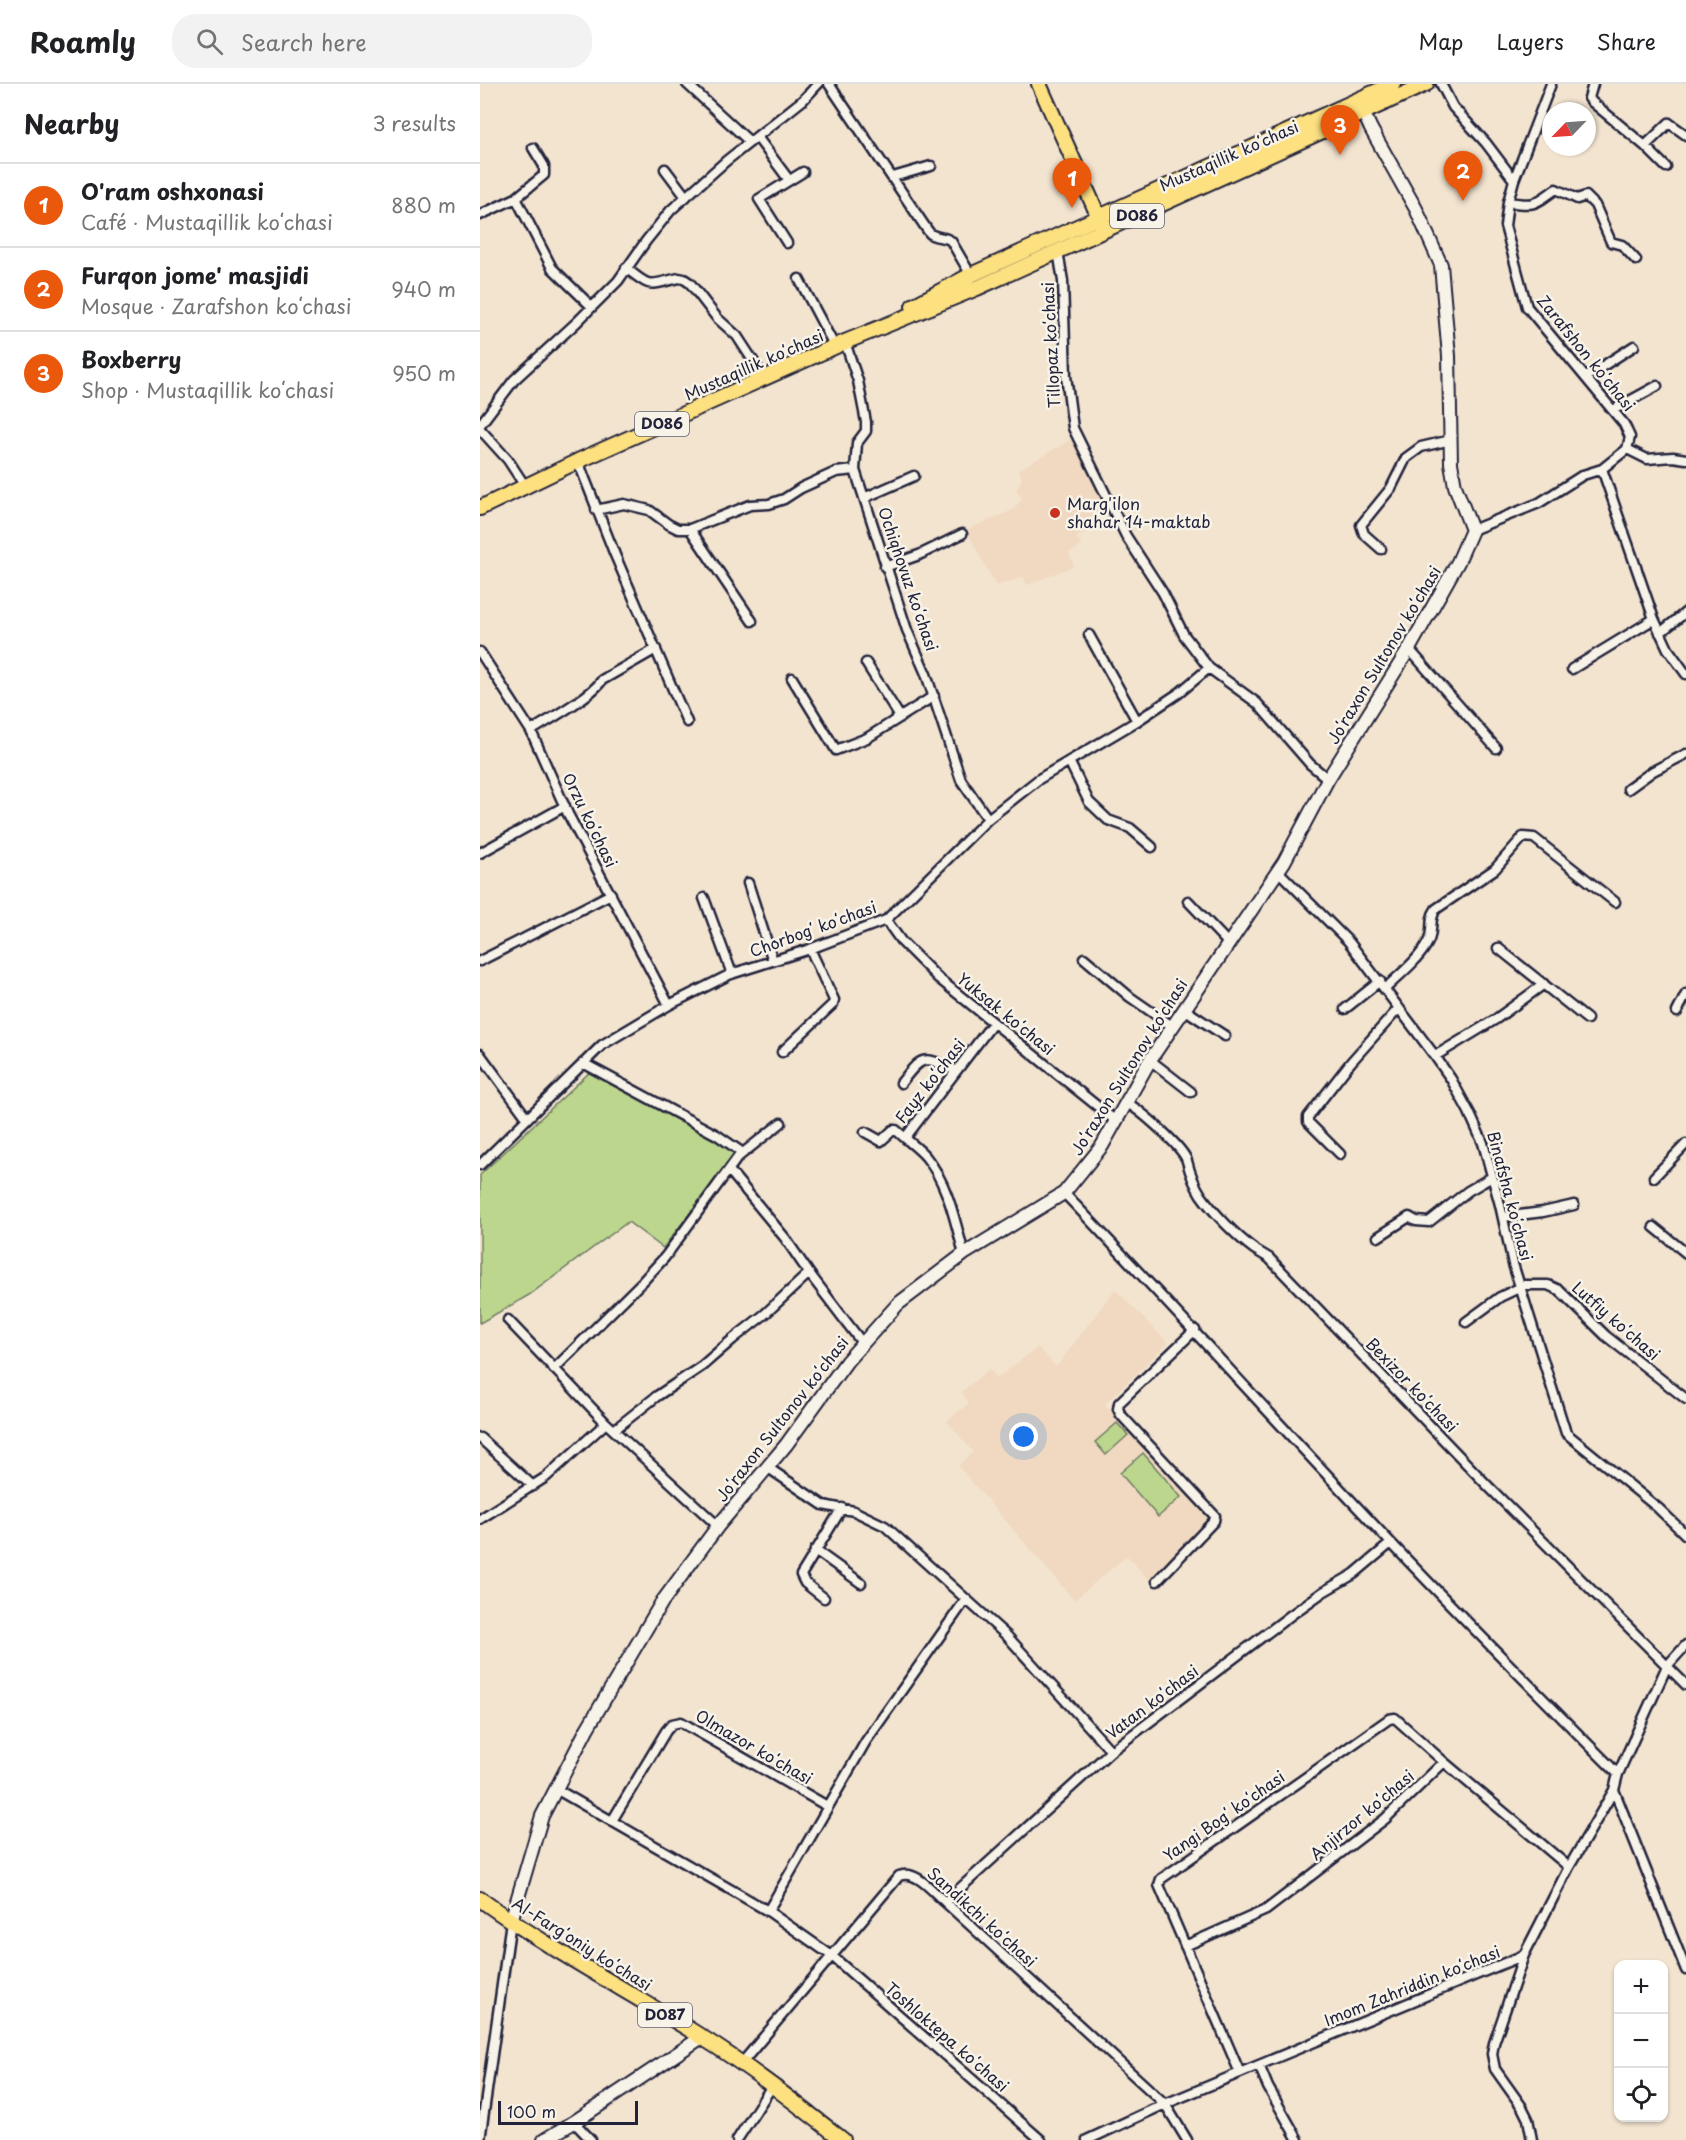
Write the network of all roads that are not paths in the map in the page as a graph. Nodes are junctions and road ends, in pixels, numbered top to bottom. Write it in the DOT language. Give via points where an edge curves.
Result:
graph roads {
  1 [pos="687,84"];
  2 [pos="818,84"];
  3 [pos="829,84"];
  4 [pos="1039,84"];
  5 [pos="1393,84"];
  6 [pos="1426,84"];
  7 [pos="1441,84"];
  8 [pos="1551,84"];
  9 [pos="1593,84"];
  10 [pos="1364,114"];
  11 [pos="1686,135"];
  12 [pos="754,139"];
  13 [pos="1645,146"];
  14 [pos="533,148"];
  15 [pos="931,166"];
  16 [pos="1666,167"];
  17 [pos="665,168"];
  18 [pos="803,172"];
  19 [pos="893,177"];
  20 [pos="789,180"];
  21 [pos="1514,180"];
  22 [pos="686,197"];
  23 [pos="516,198"];
  24 [pos="1508,202"];
  25 [pos="480,215"];
  26 [pos="1099,217"];
  27 [pos="1105,230"];
  28 [pos="787,243"];
  29 [pos="1059,251"];
  30 [pos="1636,260"];
  31 [pos="626,268"];
  32 [pos="799,279"];
  33 [pos="974,282"];
  34 [pos="592,307"];
  35 [pos="840,344"];
  36 [pos="1634,346"];
  37 [pos="1586,378"];
  38 [pos="765,379"];
  39 [pos="1657,386"];
  40 [pos="1613,410"];
  41 [pos="480,427"];
  42 [pos="1451,440"];
  43 [pos="1627,449"];
  44 [pos="1686,459"];
  45 [pos="579,461"];
  46 [pos="1602,468"];
  47 [pos="855,470"];
  48 [pos="914,476"];
  49 [pos="525,486"];
  50 [pos="864,498"];
  51 [pos="480,508"];
  52 [pos="596,510"];
  53 [pos="690,529"];
  54 [pos="1472,530"];
  55 [pos="962,534"];
  56 [pos="1381,549"];
  57 [pos="885,567"];
  58 [pos="1686,612"];
  59 [pos="1654,619"];
  60 [pos="752,621"];
  61 [pos="1660,633"];
  62 [pos="1089,635"];
  63 [pos="656,649"];
  64 [pos="1409,649"];
  65 [pos="480,652"];
  66 [pos="866,663"];
  67 [pos="1209,668"];
  68 [pos="1572,669"];
  69 [pos="1686,674"];
  70 [pos="792,678"];
  71 [pos="934,696"];
  72 [pos="900,717"];
  73 [pos="1137,721"];
  74 [pos="687,722"];
  75 [pos="531,731"];
  76 [pos="1496,748"];
  77 [pos="1686,754"];
  78 [pos="1069,761"];
  79 [pos="1328,779"];
  80 [pos="1628,789"];
  81 [pos="565,806"];
  82 [pos="988,819"];
  83 [pos="1152,847"];
  84 [pos="480,853"];
  85 [pos="1278,871"];
  86 [pos="748,883"];
  87 [pos="611,894"];
  88 [pos="704,898"];
  89 [pos="1188,901"];
  90 [pos="1616,902"];
  91 [pos="886,920"];
  92 [pos="1229,944"];
  93 [pos="1498,948"];
  94 [pos="810,949"];
  95 [pos="1084,958"];
  96 [pos="480,961"];
  97 [pos="773,961"];
  98 [pos="732,974"];
  99 [pos="1380,981"];
  100 [pos="1544,984"];
  101 [pos="1385,989"];
  102 [pos="1686,994"];
  103 [pos="669,1005"];
  104 [pos="1399,1008"];
  105 [pos="1184,1009"];
  106 [pos="1345,1009"];
  107 [pos="1677,1012"];
  108 [pos="1587,1019"];
  109 [pos="993,1023"];
  110 [pos="1172,1026"];
  111 [pos="1225,1036"];
  112 [pos="782,1052"];
  113 [pos="480,1054"];
  114 [pos="1435,1056"];
  115 [pos="1150,1060"];
  116 [pos="583,1063"];
  117 [pos="956,1071"];
  118 [pos="901,1083"];
  119 [pos="1191,1092"];
  120 [pos="1126,1102"];
  121 [pos="527,1118"];
  122 [pos="1117,1122"];
  123 [pos="781,1123"];
  124 [pos="865,1132"];
  125 [pos="905,1138"];
  126 [pos="1686,1144"];
  127 [pos="743,1153"];
  128 [pos="1340,1154"];
  129 [pos="480,1165"];
  130 [pos="729,1170"];
  131 [pos="1492,1177"];
  132 [pos="1654,1177"];
  133 [pos="1064,1193"];
  134 [pos="1574,1205"];
  135 [pos="1503,1217"];
  136 [pos="1654,1227"];
  137 [pos="1378,1237"];
  138 [pos="1686,1253"];
  139 [pos="964,1254"];
  140 [pos="809,1273"];
  141 [pos="1520,1286"];
  142 [pos="508,1320"];
  143 [pos="1466,1322"];
  144 [pos="1195,1330"];
  145 [pos="863,1344"];
  146 [pos="554,1369"];
  147 [pos="1686,1399"];
  148 [pos="606,1423"];
  149 [pos="614,1430"];
  150 [pos="480,1438"];
  151 [pos="767,1467"];
  152 [pos="533,1486"];
  153 [pos="842,1509"];
  154 [pos="480,1519"];
  155 [pos="718,1526"];
  156 [pos="1686,1535"];
  157 [pos="1390,1543"];
  158 [pos="815,1550"];
  159 [pos="1157,1581"];
  160 [pos="861,1583"];
  161 [pos="824,1598"];
  162 [pos="966,1599"];
  163 [pos="1686,1645"];
  164 [pos="1667,1666"];
  165 [pos="1686,1685"];
  166 [pos="1111,1751"];
  167 [pos="1444,1762"];
  168 [pos="1618,1774"];
  169 [pos="556,1789"];
  170 [pos="1614,1790"];
  171 [pos="827,1806"];
  172 [pos="612,1821"];
  173 [pos="1569,1867"];
  174 [pos="480,1899"];
  175 [pos="945,1902"];
  176 [pos="768,1911"];
  177 [pos="511,1922"];
  178 [pos="1185,1946"];
  179 [pos="1524,1955"];
  180 [pos="832,1956"];
  181 [pos="1686,1970"];
  182 [pos="702,2037"];
  183 [pos="741,2064"];
  184 [pos="1259,2065"];
  185 [pos="1240,2073"];
  186 [pos="772,2086"];
  187 [pos="1165,2104"];
  188 [pos="574,2122"];
  189 [pos="480,2140"];
  190 [pos="544,2140"];
  191 [pos="591,2140"];
  192 [pos="737,2140"];
  193 [pos="843,2140"];
  194 [pos="1041,2140"];
  195 [pos="1087,2140"];
  196 [pos="1187,2140"];
  197 [pos="1298,2140"];
  198 [pos="1532,2140"];
  1 -- 12 [label="street"];
  2 -- 12 [label="street"];
  3 -- 19 [label="street"];
  4 -- 26 [label="main road"];
  5 -- 26 [label="main road, Mustaqillik koʻchasi / D086"];
  6 -- 10 [label="main road, Mustaqillik koʻchasi / D086"];
  7 -- 21 [label="street" via="1453,107"];
  8 -- 21 [label="street, Zarafshon koʻchasi"];
  9 -- 13 [label="street" via="1589,98 1592,102"];
  10 -- 27 [label="main road, Mustaqillik koʻchasi / D086"];
  10 -- 42 [label="street" via="1441,265"];
  11 -- 13 [label="street" via="1669,123"];
  12 -- 20 [label="street"];
  12 -- 22 [label="street"];
  13 -- 16 [label="street"];
  14 -- 23 [label="street" via="544,166 544,176"];
  15 -- 19 [label="street"];
  17 -- 22 [label="street"];
  18 -- 20 [label="street"];
  19 -- 33 [label="street" via="928,231 934,237 951,241"];
  20 -- 28 [label="street" via="759,199"];
  21 -- 24 [label="street, Zarafshon koʻchasi"];
  22 -- 31 [label="street"];
  23 -- 25 [label="street"];
  23 -- 34 [label="street" via="552,268"];
  24 -- 30 [label="street" via="1530,205 1556,189 1577,199 1586,196 1594,203 1611,242 1621,244"];
  24 -- 37 [label="street, Zarafshon koʻchasi" via="1505,225 1527,307"];
  26 -- 27 [label="main road"];
  26 -- 33 [label="main road, Mustaqillik koʻchasi / D086"];
  27 -- 29 [label="main road, Mustaqillik koʻchasi / D086"];
  29 -- 33 [label="main road, Mustaqillik koʻchasi / D086"];
  29 -- 67 [label="street, Tillopaz koʻchasi" via="1073,428 1126,536 1163,593 1184,635"];
  31 -- 34 [label="street"];
  31 -- 38 [label="street" via="645,284 679,278 690,283 717,318 737,336"];
  32 -- 35 [label="street, Ochiqhovuz koʻchasi"];
  33 -- 35 [label="main road, Mustaqillik koʻchasi / D086"];
  34 -- 41 [label="street" via="514,380"];
  35 -- 38 [label="main road, Mustaqillik koʻchasi / D086"];
  35 -- 47 [label="street, Ochiqhovuz koʻchasi" via="858,381 866,422 866,431 857,443"];
  36 -- 37 [label="street"];
  37 -- 40 [label="street, Zarafshon koʻchasi"];
  38 -- 45 [label="main road, Mustaqillik koʻchasi / D086"];
  39 -- 40 [label="street"];
  40 -- 43 [label="street, Zarafshon koʻchasi" via="1630,437"];
  41 -- 49 [label="street"];
  42 -- 54 [label="street" via="1455,486"];
  42 -- 56 [label="street" via="1421,447 1406,458 1391,488 1361,525 1364,534"];
  43 -- 44 [label="street" via="1647,459"];
  43 -- 46 [label="street"];
  45 -- 49 [label="main road, Mustaqillik koʻchasi / D086"];
  45 -- 52 [label="street"];
  46 -- 54 [label="street" via="1539,502"];
  46 -- 59 [label="street"];
  47 -- 50 [label="street, Ochiqhovuz koʻchasi"];
  47 -- 53 [label="street" via="836,472 784,499 750,505"];
  48 -- 50 [label="street"];
  49 -- 51 [label="main road, Mustaqillik koʻchasi / D086"];
  50 -- 57 [label="street, Ochiqhovuz koʻchasi"];
  52 -- 53 [label="street" via="624,504 649,510 678,529"];
  52 -- 63 [label="street"];
  53 -- 60 [label="street"];
  54 -- 64 [label="street, Joʻraxon Sultonov koʻchasi"];
  55 -- 57 [label="street"];
  57 -- 71 [label="street, Ochiqhovuz koʻchasi"];
  58 -- 61 [label="street"];
  59 -- 61 [label="street"];
  59 -- 68 [label="street"];
  61 -- 69 [label="street"];
  62 -- 73 [label="street"];
  63 -- 74 [label="street"];
  63 -- 75 [label="street" via="602,680"];
  64 -- 76 [label="street"];
  64 -- 79 [label="street, Joʻraxon Sultonov koʻchasi"];
  65 -- 75 [label="street, Orzu koʻchasi"];
  66 -- 72 [label="street"];
  67 -- 73 [label="street, Chorbogʻ koʻchasi"];
  67 -- 79 [label="street, Tillopaz koʻchasi" via="1257,704"];
  70 -- 72 [label="street" via="836,750 867,738"];
  71 -- 72 [label="street"];
  71 -- 82 [label="street, Ochiqhovuz koʻchasi" via="962,780"];
  73 -- 78 [label="street, Chorbogʻ koʻchasi"];
  75 -- 81 [label="street, Orzu koʻchasi"];
  77 -- 80 [label="street"];
  78 -- 82 [label="street, Chorbogʻ koʻchasi"];
  78 -- 83 [label="street" via="1089,802 1108,820 1130,828"];
  79 -- 85 [label="street, Joʻraxon Sultonov koʻchasi"];
  81 -- 84 [label="street"];
  81 -- 87 [label="street, Orzu koʻchasi"];
  82 -- 91 [label="street, Chorbogʻ koʻchasi"];
  85 -- 92 [label="street, Joʻraxon Sultonov koʻchasi"];
  85 -- 99 [label="street, Binafsha koʻchasi" via="1349,942"];
  86 -- 97 [label="street"];
  87 -- 96 [label="street"];
  87 -- 103 [label="street, Orzu koʻchasi"];
  88 -- 98 [label="street"];
  89 -- 92 [label="street"];
  90 -- 101 [label="street" via="1534,838 1523,837 1495,869 1436,909 1426,945"];
  91 -- 94 [label="street, Chorbogʻ koʻchasi"];
  91 -- 109 [label="street, Yuksak koʻchasi" via="938,978"];
  92 -- 105 [label="street, Joʻraxon Sultonov koʻchasi"];
  93 -- 100 [label="street"];
  94 -- 97 [label="street, Chorbogʻ koʻchasi"];
  94 -- 112 [label="street" via="833,1004"];
  95 -- 110 [label="street"];
  97 -- 98 [label="street, Chorbogʻ koʻchasi"];
  98 -- 103 [label="street, Chorbogʻ koʻchasi"];
  99 -- 101 [label="street, Binafsha koʻchasi"];
  99 -- 106 [label="street"];
  100 -- 108 [label="street"];
  100 -- 114 [label="street" via="1497,1019"];
  101 -- 104 [label="street, Binafsha koʻchasi"];
  102 -- 107 [label="street"];
  103 -- 116 [label="street, Chorbogʻ koʻchasi" via="602,1044"];
  104 -- 114 [label="street, Binafsha koʻchasi"];
  104 -- 128 [label="street" via="1308,1117 1308,1122"];
  105 -- 110 [label="street, Joʻraxon Sultonov koʻchasi"];
  105 -- 111 [label="street"];
  109 -- 117 [label="street, Fayz koʻchasi"];
  109 -- 122 [label="street, Yuksak koʻchasi"];
  110 -- 115 [label="street, Joʻraxon Sultonov koʻchasi"];
  113 -- 121 [label="street"];
  114 -- 131 [label="street, Binafsha koʻchasi" via="1469,1112"];
  115 -- 119 [label="street"];
  115 -- 120 [label="street, Joʻraxon Sultonov koʻchasi"];
  116 -- 121 [label="street, Chorbogʻ koʻchasi"];
  116 -- 127 [label="street"];
  117 -- 118 [label="street" via="924,1059 916,1062"];
  117 -- 125 [label="street, Fayz koʻchasi"];
  120 -- 122 [label="street, Joʻraxon Sultonov koʻchasi"];
  120 -- 164 [label="street, Bexizor koʻchasi" via="1138,1109 1184,1157 1201,1194 1215,1211 1251,1247 1269,1258"];
  121 -- 129 [label="street, Chorbogʻ koʻchasi"];
  122 -- 133 [label="street, Joʻraxon Sultonov koʻchasi"];
  123 -- 127 [label="street"];
  124 -- 125 [label="street" via="881,1141 896,1130"];
  125 -- 139 [label="street, Fayz koʻchasi" via="927,1157 941,1182"];
  126 -- 132 [label="street"];
  127 -- 130 [label="street"];
  130 -- 140 [label="street"];
  130 -- 146 [label="street" via="665,1257"];
  131 -- 135 [label="street, Binafsha koʻchasi"];
  131 -- 137 [label="street" via="1429,1222 1409,1217"];
  133 -- 139 [label="street, Joʻraxon Sultonov koʻchasi"];
  133 -- 144 [label="street"];
  134 -- 135 [label="street"];
  135 -- 141 [label="street, Binafsha koʻchasi"];
  136 -- 138 [label="street"];
  139 -- 145 [label="street, Joʻraxon Sultonov koʻchasi" via="898,1304"];
  140 -- 145 [label="street"];
  140 -- 149 [label="street" via="702,1366"];
  141 -- 143 [label="street"];
  141 -- 147 [label="street, Lutfiy koʻchasi" via="1548,1285 1559,1290 1606,1336"];
  141 -- 156 [label="street, Binafsha koʻchasi" via="1566,1433"];
  142 -- 146 [label="street"];
  144 -- 157 [label="street"];
  144 -- 159 [label="street" via="1119,1403 1118,1409 1215,1516"];
  145 -- 151 [label="street, Joʻraxon Sultonov koʻchasi"];
  146 -- 148 [label="street"];
  148 -- 149 [label="street"];
  148 -- 152 [label="street"];
  149 -- 155 [label="street"];
  150 -- 152 [label="street"];
  151 -- 153 [label="street" via="823,1505"];
  151 -- 155 [label="street, Joʻraxon Sultonov koʻchasi"];
  152 -- 154 [label="street"];
  153 -- 158 [label="street"];
  153 -- 162 [label="street" via="885,1526"];
  155 -- 169 [label="street, Joʻraxon Sultonov koʻchasi" via="662,1602"];
  157 -- 166 [label="street, Vatan koʻchasi" via="1354,1574 1291,1615"];
  157 -- 168 [label="street"];
  158 -- 160 [label="street"];
  158 -- 161 [label="street" via="800,1578"];
  162 -- 166 [label="street" via="1007,1636"];
  162 -- 171 [label="street" via="866,1741"];
  163 -- 164 [label="street, Imom Zahriddin koʻchasi"];
  164 -- 165 [label="street, Bexizor koʻchasi"];
  164 -- 168 [label="street, Imom Zahriddin koʻchasi"];
  166 -- 175 [label="street, Vatan koʻchasi"];
  167 -- 173 [label="street"];
  167 -- 178 [label="street, Anjirzor koʻchasi" via="1385,1819 1266,1910"];
  167 -- 178 [label="street, Yangi Bogʻ koʻchasi" via="1395,1718 1389,1719 1161,1879 1159,1885"];
  168 -- 170 [label="street, Imom Zahriddin koʻchasi"];
  169 -- 172 [label="street"];
  169 -- 177 [label="street, Joʻraxon Sultonov koʻchasi" via="542,1816"];
  170 -- 173 [label="street, Imom Zahriddin koʻchasi"];
  170 -- 181 [label="street"];
  171 -- 172 [label="street, Olmazor koʻchasi" via="681,1722 666,1731"];
  171 -- 176 [label="street"];
  172 -- 176 [label="street"];
  173 -- 179 [label="street, Imom Zahriddin koʻchasi"];
  174 -- 177 [label="main road, Al-Fargʻoniy koʻchasi / D087"];
  175 -- 180 [label="street, Sandikchi koʻchasi" via="914,1875 899,1876"];
  175 -- 187 [label="street, Sandikchi koʻchasi"];
  176 -- 180 [label="street"];
  177 -- 182 [label="main road, Al-Fargʻoniy koʻchasi / D087"];
  177 -- 189 [label="street"];
  178 -- 185 [label="street, Yangi Bogʻ koʻchasi"];
  179 -- 184 [label="street, Imom Zahriddin koʻchasi"];
  179 -- 198 [label="street" via="1492,2054 1496,2069 1522,2107"];
  180 -- 183 [label="street, Sandikchi koʻchasi"];
  180 -- 194 [label="street, Toshloktepa koʻchasi"];
  182 -- 183 [label="main road, Al-Fargʻoniy koʻchasi / D087"];
  182 -- 188 [label="street"];
  183 -- 186 [label="main road, Al-Fargʻoniy koʻchasi / D087"];
  184 -- 185 [label="street, Imom Zahriddin koʻchasi"];
  184 -- 197 [label="street"];
  185 -- 187 [label="street, Imom Zahriddin koʻchasi"];
  186 -- 192 [label="street"];
  186 -- 193 [label="main road, Al-Fargʻoniy koʻchasi / D087"];
  187 -- 195 [label="street, Imom Zahriddin koʻchasi"];
  187 -- 196 [label="street, Sandikchi koʻchasi"];
  188 -- 190 [label="street"];
  188 -- 191 [label="street"];
}
